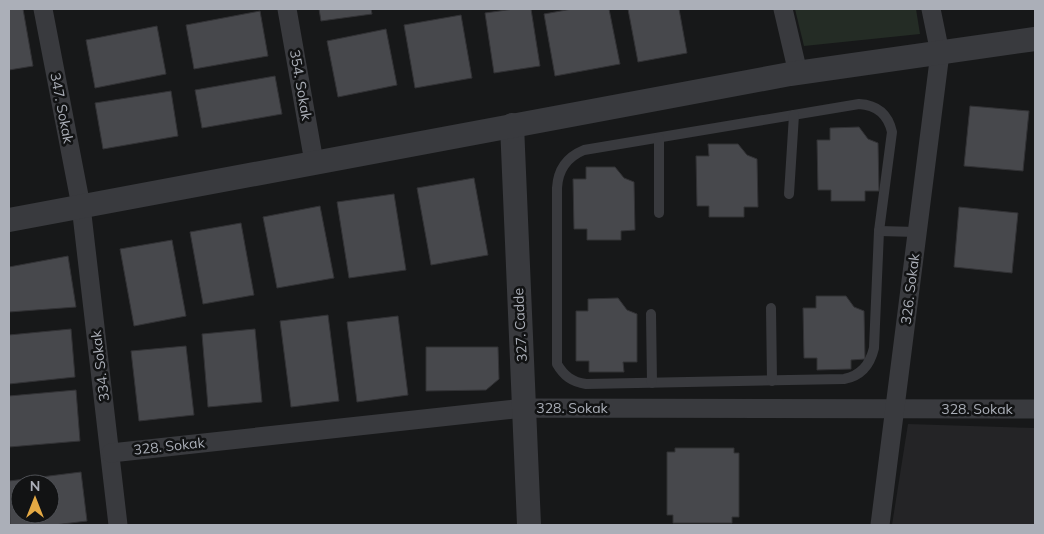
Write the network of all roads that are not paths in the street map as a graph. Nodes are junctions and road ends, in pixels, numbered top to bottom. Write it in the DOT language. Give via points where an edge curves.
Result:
graph roads {
  1 [pos="43,9"];
  2 [pos="287,9"];
  3 [pos="783,9"];
  4 [pos="931,9"];
  5 [pos="1035,39"];
  6 [pos="940,53"];
  7 [pos="798,73"];
  8 [pos="794,115"];
  9 [pos="512,125"];
  10 [pos="659,138"];
  11 [pos="314,162"];
  12 [pos="789,194"];
  13 [pos="81,206"];
  14 [pos="659,213"];
  15 [pos="9,220"];
  16 [pos="879,231"];
  17 [pos="918,232"];
  18 [pos="771,308"];
  19 [pos="651,314"];
  20 [pos="772,381"];
  21 [pos="652,383"];
  22 [pos="524,408"];
  23 [pos="895,409"];
  24 [pos="1035,409"];
  25 [pos="111,453"];
  26 [pos="118,525"];
  27 [pos="529,525"];
  28 [pos="880,525"];
  1 -- 13 [label="street, 347. Sokak"];
  2 -- 11 [label="street, 354. Sokak"];
  3 -- 7 [label="street"];
  4 -- 6 [label="street, 326. Sokak"];
  5 -- 6 [label="street"];
  6 -- 7 [label="street"];
  6 -- 17 [label="street, 326. Sokak"];
  7 -- 9 [label="street"];
  8 -- 10 [label="lane"];
  8 -- 12 [label="lane"];
  8 -- 16 [label="lane" via="859,104 874,107 886,117 892,132"];
  9 -- 11 [label="street"];
  9 -- 22 [label="street, 327. Cadde"];
  10 -- 14 [label="lane"];
  10 -- 21 [label="lane" via="576,153 563,166 557,188 557,364 565,376 579,383"];
  11 -- 13 [label="street"];
  13 -- 15 [label="street"];
  13 -- 25 [label="street, 334. Sokak"];
  16 -- 17 [label="lane"];
  16 -- 20 [label="lane" via="874,348 869,363 858,374 844,379"];
  17 -- 23 [label="street, 326. Sokak"];
  18 -- 20 [label="lane"];
  19 -- 21 [label="lane"];
  20 -- 21 [label="lane"];
  22 -- 23 [label="street, 328. Sokak"];
  22 -- 25 [label="street, 328. Sokak"];
  22 -- 27 [label="street, 327. Cadde"];
  23 -- 24 [label="street, 328. Sokak"];
  23 -- 28 [label="street, 326. Sokak"];
  25 -- 26 [label="street, 334. Sokak"];
}
